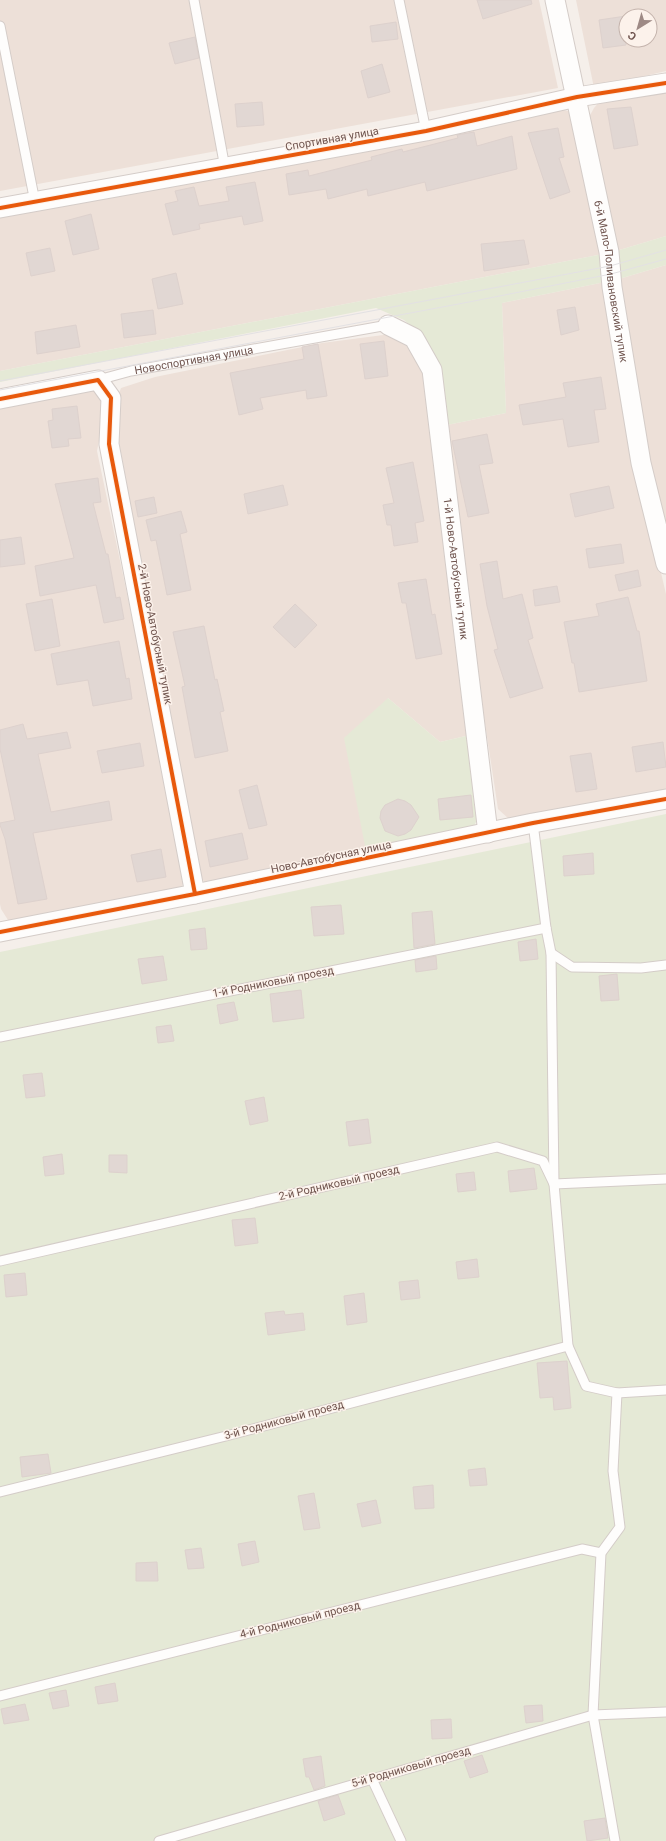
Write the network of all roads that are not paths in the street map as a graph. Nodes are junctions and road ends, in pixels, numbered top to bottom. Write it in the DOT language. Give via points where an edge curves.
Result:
graph roads {
  1 [pos="194,0"];
  2 [pos="398,0"];
  3 [pos="556,0"];
  4 [pos="0,26"];
  5 [pos="666,83"];
  6 [pos="576,97"];
  7 [pos="426,131"];
  8 [pos="225,168"];
  9 [pos="35,202"];
  10 [pos="0,208"];
  11 [pos="388,325"];
  12 [pos="98,380"];
  13 [pos="0,399"];
  14 [pos="666,564"];
  15 [pos="666,800"];
  16 [pos="533,823"];
  17 [pos="488,833"];
  18 [pos="196,894"];
  19 [pos="546,928"];
  20 [pos="0,932"];
  21 [pos="551,953"];
  22 [pos="666,965"];
  23 [pos="0,1037"];
  24 [pos="666,1179"];
  25 [pos="554,1184"];
  26 [pos="0,1261"];
  27 [pos="568,1346"];
  28 [pos="666,1390"];
  29 [pos="617,1393"];
  30 [pos="0,1492"];
  31 [pos="601,1553"];
  32 [pos="0,1696"];
  33 [pos="666,1712"];
  34 [pos="593,1715"];
  35 [pos="372,1779"];
  36 [pos="159,1841"];
  37 [pos="400,1841"];
  38 [pos="615,1841"];
  1 -- 8 [label="lane"];
  2 -- 7 [label="lane"];
  3 -- 6 [label="street, 6-й Мало-Поливановский тупик"];
  4 -- 9 [label="lane"];
  5 -- 6 [label="street, Спортивная улица"];
  6 -- 7 [label="street, Спортивная улица"];
  6 -- 14 [label="street, 6-й Мало-Поливановский тупик" via="609,252 612,287 641,463"];
  7 -- 8 [label="street, Спортивная улица"];
  8 -- 9 [label="street, Спортивная улица"];
  9 -- 10 [label="street, Спортивная улица"];
  11 -- 12 [label="lane, Новоспортивная улица" via="131,371"];
  11 -- 17 [label="street, 1-й Ново-Автобусный тупик" via="414,338 432,370"];
  12 -- 13 [label="street, Новоспортивная улица"];
  12 -- 18 [label="street, 2-й Ново-Автобусный тупик" via="110,398 109,444"];
  15 -- 16 [label="street, Ново-Автобусная улица"];
  16 -- 17 [label="street, Ново-Автобусная улица"];
  16 -- 19 [label="lane"];
  17 -- 18 [label="street, Ново-Автобусная улица"];
  18 -- 20 [label="street, Ново-Автобусная улица"];
  19 -- 21 [label="lane"];
  19 -- 23 [label="lane, 1-й Родниковый проезд"];
  21 -- 22 [label="lane" via="572,967 641,968"];
  21 -- 25 [label="lane"];
  24 -- 25 [label="lane"];
  25 -- 26 [label="lane, 2-й Родниковый проезд" via="543,1161 497,1147"];
  25 -- 27 [label="lane"];
  27 -- 29 [label="lane" via="586,1386"];
  27 -- 30 [label="lane, 3-й Родниковый проезд" via="226,1436"];
  28 -- 29 [label="lane"];
  29 -- 31 [label="lane" via="613,1471 620,1527"];
  31 -- 32 [label="lane, 4-й Родниковый проезд" via="582,1549"];
  31 -- 34 [label="lane"];
  33 -- 34 [label="lane, 5-й Родниковый проезд"];
  34 -- 35 [label="lane, 5-й Родниковый проезд"];
  34 -- 38 [label="lane"];
  35 -- 36 [label="lane, 5-й Родниковый проезд"];
  35 -- 37 [label="lane"];
}
